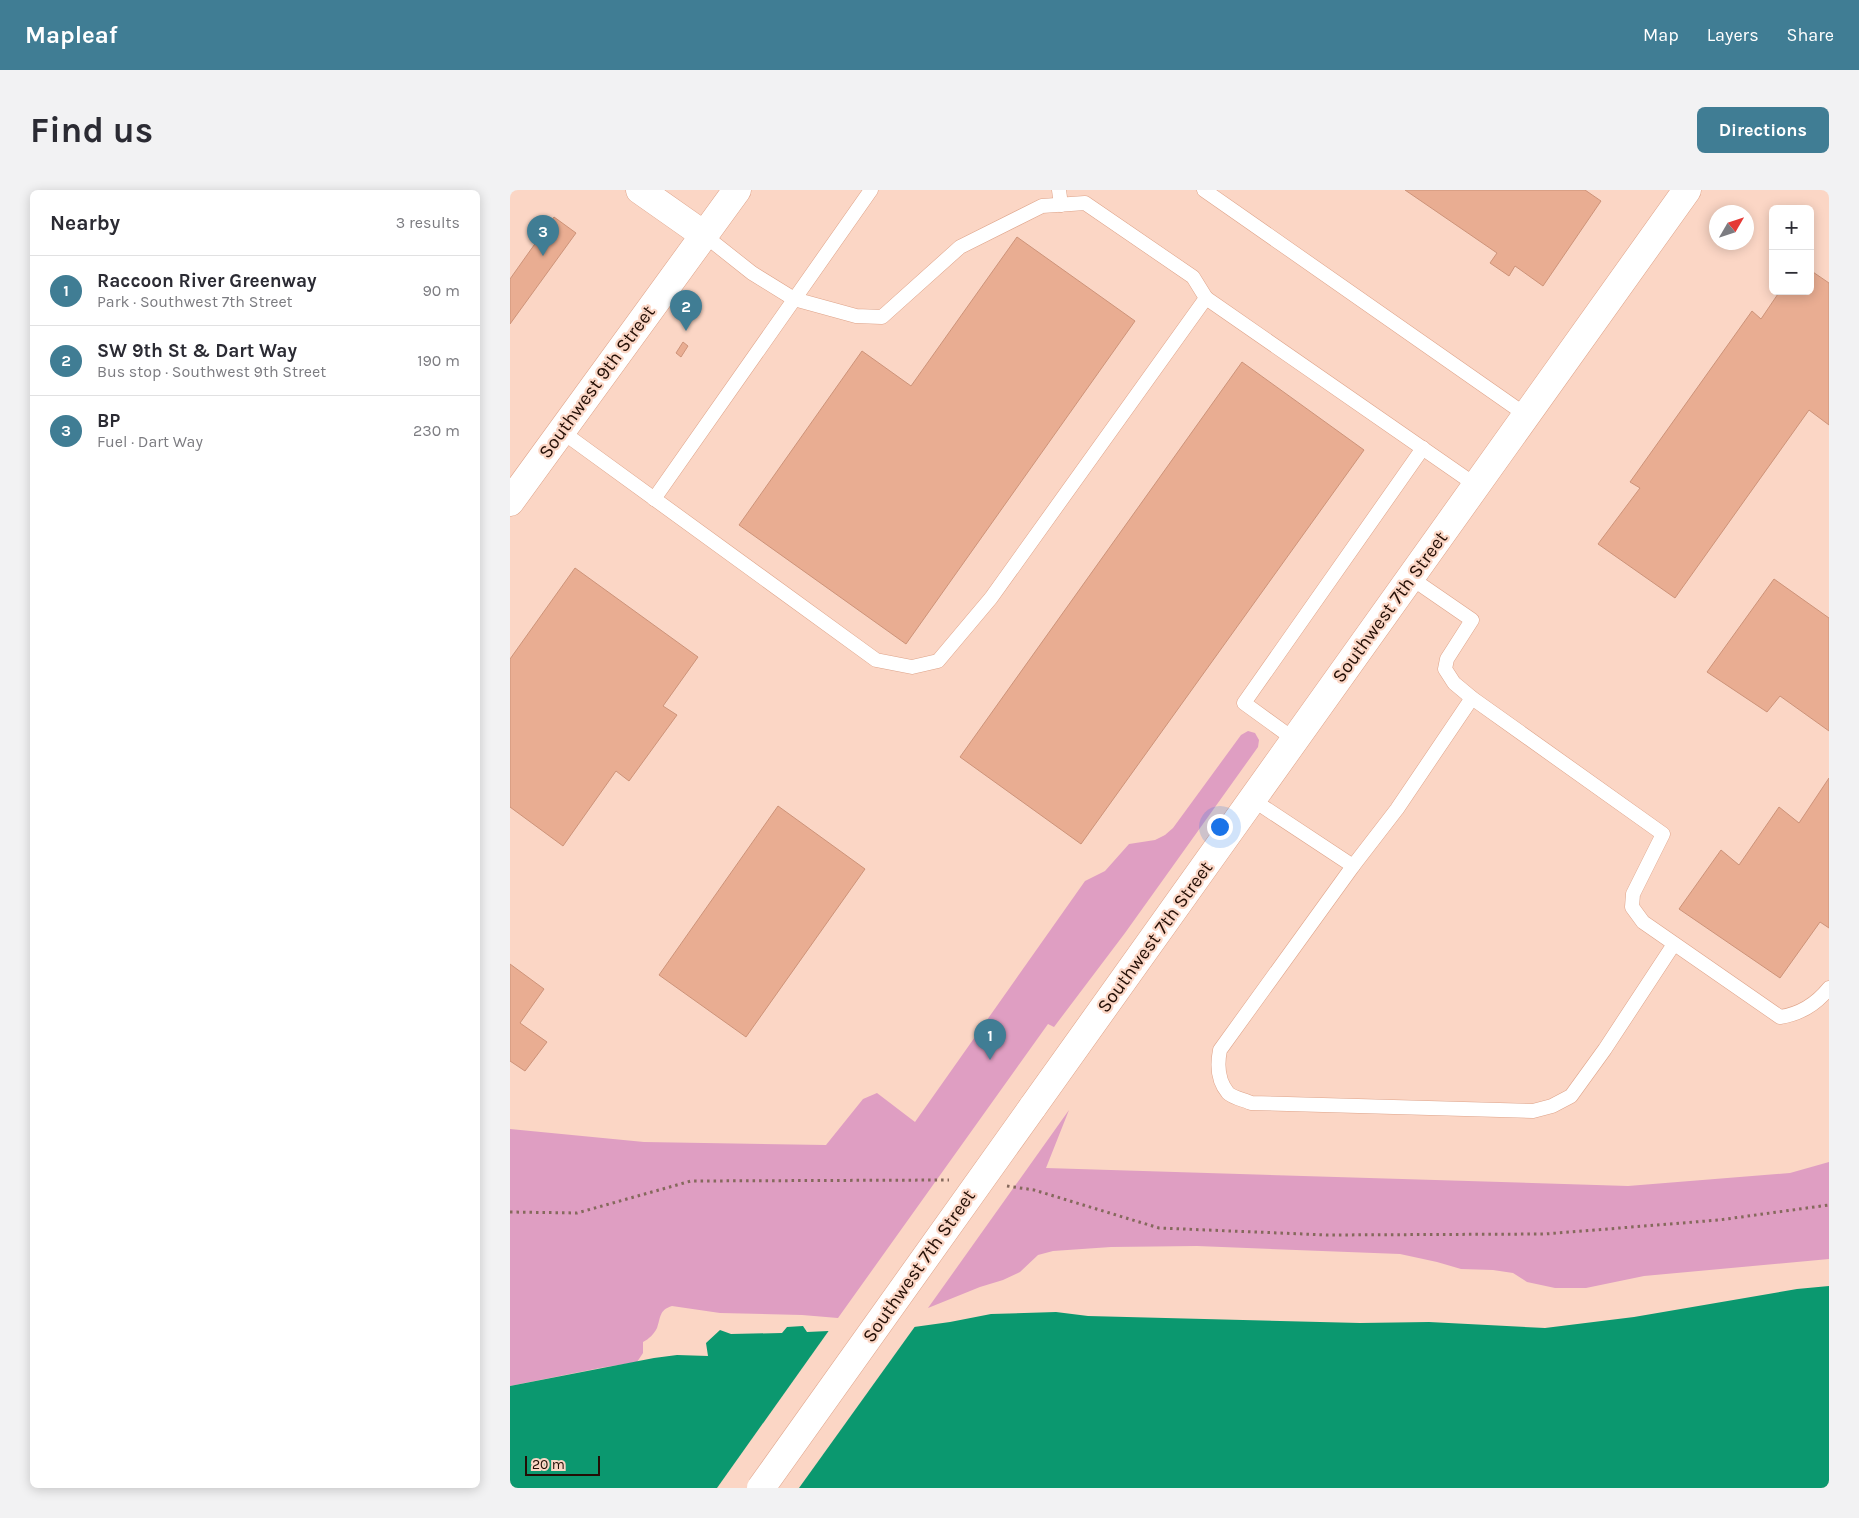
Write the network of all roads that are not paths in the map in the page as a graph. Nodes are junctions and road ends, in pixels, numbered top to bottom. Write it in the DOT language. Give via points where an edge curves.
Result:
graph roads {
  1 [pos="640,190"];
  2 [pos="737,190"];
  3 [pos="871,190"];
  4 [pos="1059,190"];
  5 [pos="1204,190"];
  6 [pos="1687,190"];
  7 [pos="1061,205"];
  8 [pos="704,235"];
  9 [pos="1206,298"];
  10 [pos="794,299"];
  11 [pos="1526,415"];
  12 [pos="561,431"];
  13 [pos="1423,448"];
  14 [pos="1477,486"];
  15 [pos="654,499"];
  16 [pos="510,502"];
  17 [pos="1410,578"];
  18 [pos="1472,698"];
  19 [pos="1295,740"];
  20 [pos="1253,800"];
  21 [pos="1353,866"];
  22 [pos="1674,944"];
  23 [pos="1829,988"];
  24 [pos="761,1488"];
  1 -- 8 [label="main road"];
  2 -- 8 [label="main road, Southwest 9th Street"];
  3 -- 10 [label="lane"];
  4 -- 7 [label="lane"];
  5 -- 11 [label="lane"];
  6 -- 11 [label="main road, Southwest 7th Street"];
  7 -- 9 [label="lane" via="1085,203 1193,277"];
  7 -- 10 [label="lane" via="1042,206 960,246 882,317 856,316"];
  8 -- 10 [label="lane" via="752,273"];
  8 -- 12 [label="main road, Southwest 9th Street"];
  9 -- 13 [label="lane"];
  9 -- 15 [label="lane" via="991,598 938,662 912,667 876,660"];
  10 -- 15 [label="lane"];
  11 -- 14 [label="main road, Southwest 7th Street"];
  12 -- 15 [label="lane"];
  12 -- 16 [label="main road, Southwest 9th Street"];
  13 -- 14 [label="lane"];
  13 -- 19 [label="lane" via="1244,703"];
  14 -- 17 [label="main road, Southwest 7th Street"];
  17 -- 18 [label="lane" via="1472,620 1447,659 1445,669 1454,683"];
  17 -- 19 [label="main road, Southwest 7th Street"];
  18 -- 21 [label="lane"];
  18 -- 22 [label="lane" via="1663,834 1633,894 1632,907 1643,922"];
  19 -- 20 [label="main road, Southwest 7th Street"];
  20 -- 21 [label="lane"];
  20 -- 24 [label="main road, Southwest 7th Street, bridge"];
  21 -- 22 [label="lane" via="1220,1050 1217,1065 1229,1094 1251,1103 1533,1111 1552,1106 1571,1096"];
  22 -- 23 [label="lane" via="1780,1018 1819,1000"];
}
